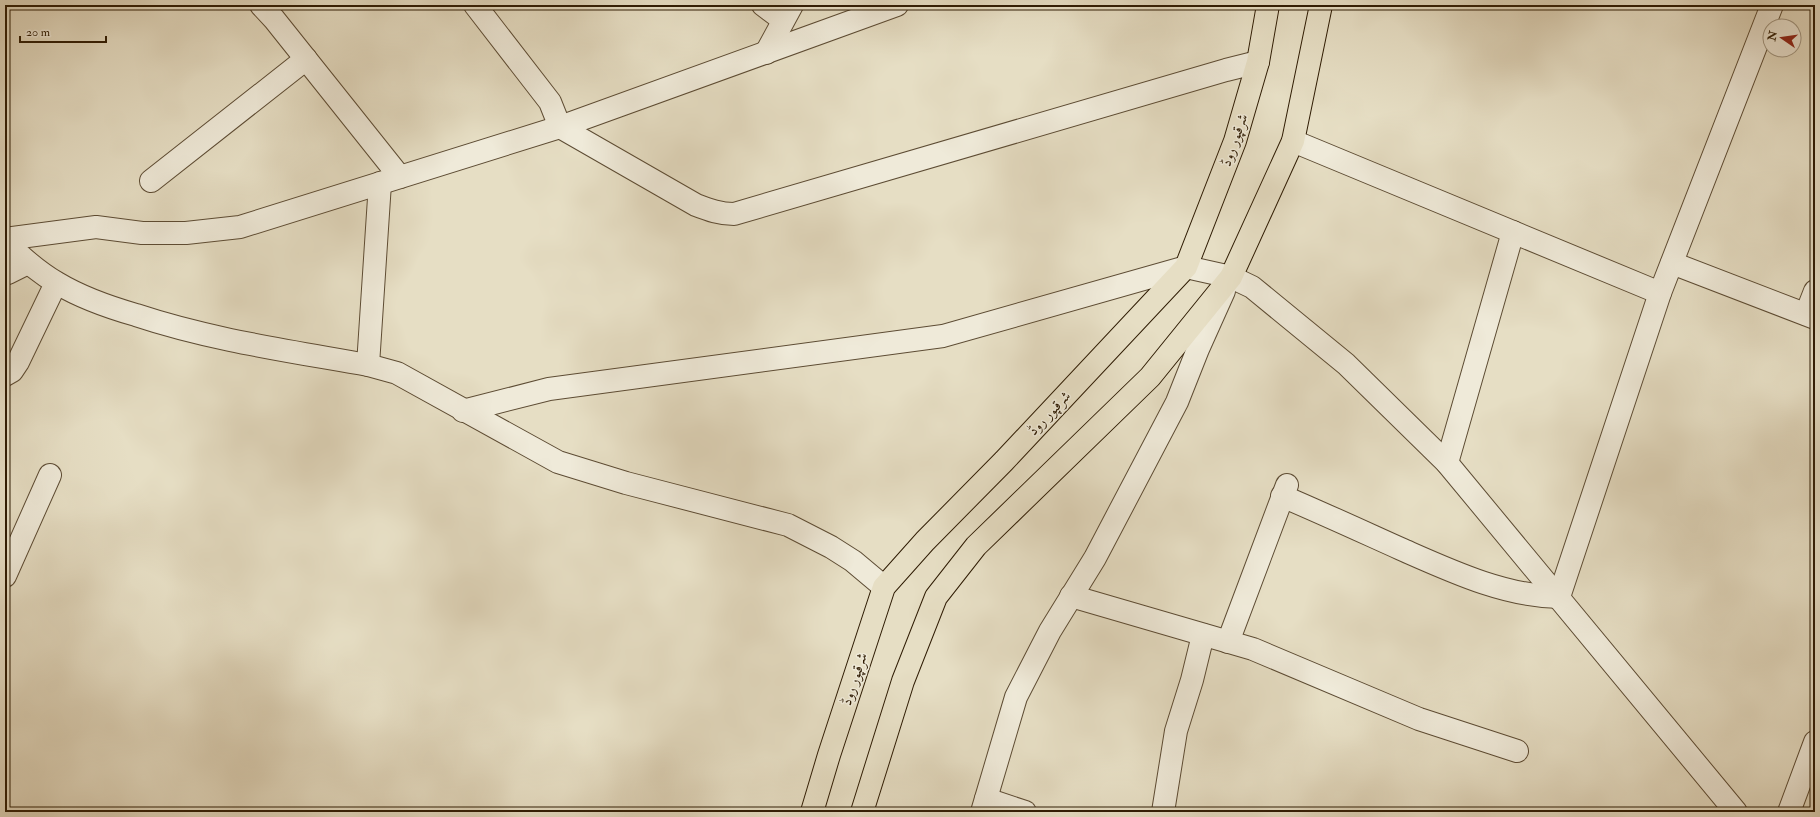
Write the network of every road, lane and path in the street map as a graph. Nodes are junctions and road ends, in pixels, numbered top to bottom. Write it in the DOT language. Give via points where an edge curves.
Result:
graph roads {
  1 [pos="261,5"];
  2 [pos="475,5"];
  3 [pos="764,5"];
  4 [pos="897,5"];
  5 [pos="1268,5"];
  6 [pos="1321,5"];
  7 [pos="1772,5"];
  8 [pos="788,13"];
  9 [pos="766,52"];
  10 [pos="306,59"];
  11 [pos="1258,62"];
  12 [pos="560,127"];
  13 [pos="1293,140"];
  14 [pos="390,180"];
  15 [pos="151,181"];
  16 [pos="1513,232"];
  17 [pos="5,240"];
  18 [pos="1672,262"];
  19 [pos="28,263"];
  20 [pos="1186,267"];
  21 [pos="5,272"];
  22 [pos="1231,277"];
  23 [pos="56,283"];
  24 [pos="1815,291"];
  25 [pos="1660,293"];
  26 [pos="1811,316"];
  27 [pos="368,365"];
  28 [pos="5,375"];
  29 [pos="463,411"];
  30 [pos="1447,463"];
  31 [pos="50,475"];
  32 [pos="5,576"];
  33 [pos="884,587"];
  34 [pos="1071,596"];
  35 [pos="1559,597"];
  36 [pos="1203,635"];
  37 [pos="1228,642"];
  38 [pos="1815,742"];
  39 [pos="1516,751"];
  40 [pos="984,805"];
  41 [pos="812,812"];
  42 [pos="862,812"];
  43 [pos="1025,812"];
  44 [pos="1163,812"];
  45 [pos="1736,812"];
  46 [pos="1789,812"];
  1 -- 10 [label="street"];
  2 -- 12 [label="street" via="550,102"];
  3 -- 8 [label="street"];
  4 -- 9 [label="street"];
  5 -- 11 [label="main road, شرقپور روڈ"];
  6 -- 13 [label="main road"];
  7 -- 18 [label="street"];
  8 -- 9 [label="street"];
  9 -- 12 [label="street"];
  10 -- 14 [label="street"];
  10 -- 15 [label="street"];
  11 -- 12 [label="street" via="734,214 713,212 696,205"];
  11 -- 20 [label="main road, شرقپور روڈ" via="1235,141"];
  12 -- 14 [label="street"];
  13 -- 16 [label="street"];
  13 -- 22 [label="main road"];
  14 -- 17 [label="street" via="240,227 186,233 142,233 96,227"];
  14 -- 27 [label="street"];
  16 -- 25 [label="street"];
  16 -- 30 [label="street"];
  17 -- 19 [label="street"];
  18 -- 25 [label="street"];
  18 -- 26 [label="street"];
  19 -- 21 [label="street" via="8,274"];
  19 -- 23 [label="street"];
  20 -- 22 [label="street"];
  20 -- 29 [label="street" via="943,336 549,389"];
  20 -- 33 [label="main road, شرقپور روڈ"];
  22 -- 30 [label="street" via="1252,287 1346,364"];
  22 -- 34 [label="street" via="1177,402 1095,558"];
  22 -- 42 [label="main road" via="1150,377 976,546 936,598 903,681"];
  23 -- 27 [label="street" via="92,302 158,322 208,335"];
  23 -- 28 [label="street" via="18,362 12,371"];
  24 -- 26 [label="street"];
  25 -- 35 [label="street"];
  27 -- 29 [label="street" via="396,373"];
  29 -- 33 [label="street" via="558,462 626,483 788,525 853,561"];
  30 -- 35 [label="street"];
  31 -- 32 [label="street"];
  33 -- 41 [label="main road, شرقپور روڈ"];
  34 -- 36 [label="street"];
  34 -- 40 [label="street" via="1050,630 1016,697"];
  35 -- 37 [label="street" via="1540,597 1505,590 1450,570 1284,490"];
  35 -- 45 [label="street"];
  36 -- 37 [label="street"];
  36 -- 44 [label="street" via="1176,731"];
  37 -- 39 [label="street" via="1281,660 1419,719"];
  38 -- 46 [label="street"];
  40 -- 43 [label="street"];
}
